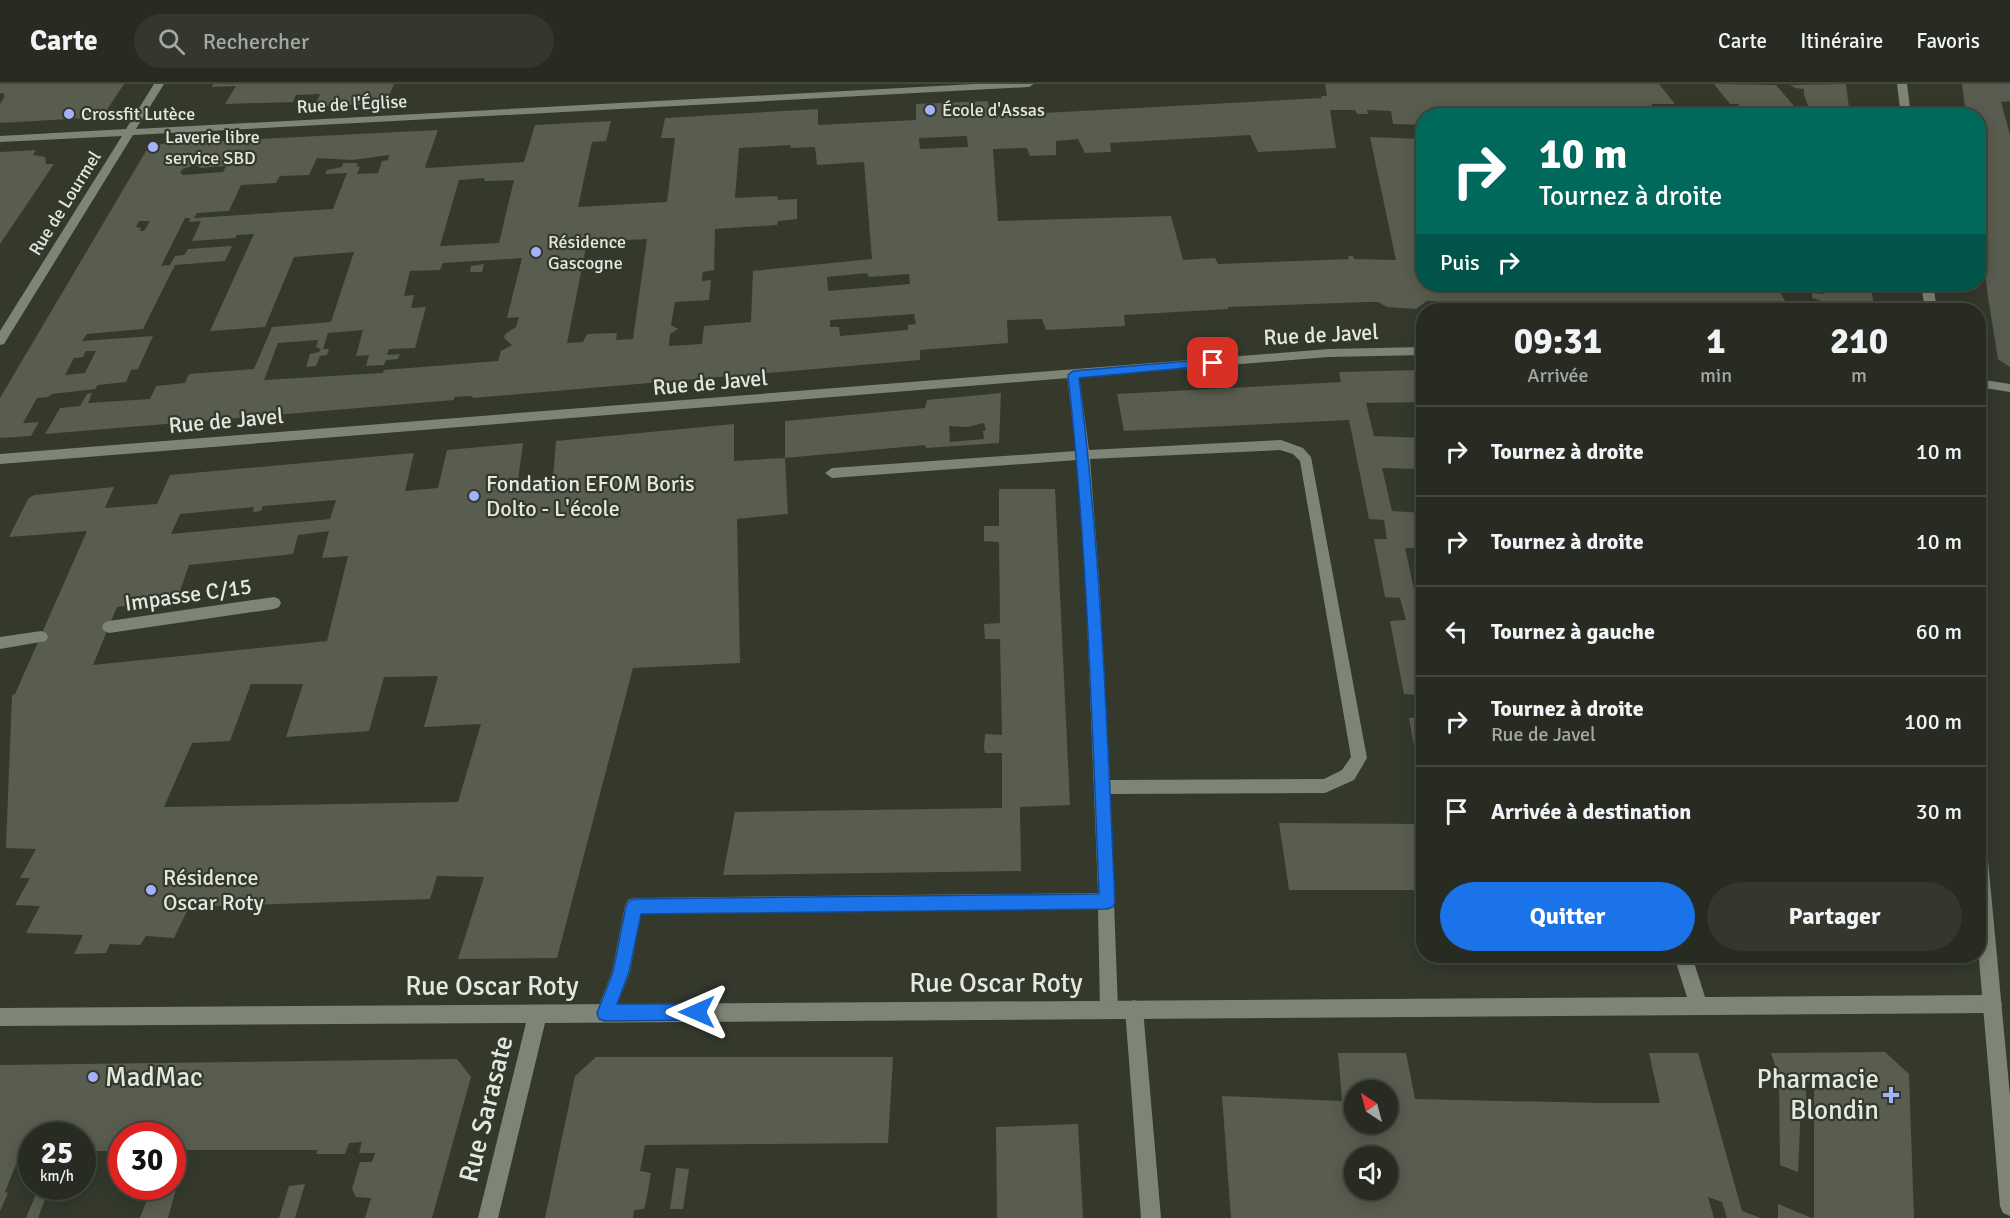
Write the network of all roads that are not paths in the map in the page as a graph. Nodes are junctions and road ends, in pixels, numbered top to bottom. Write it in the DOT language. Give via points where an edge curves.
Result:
graph roads {
  1 [pos="159,84"];
  2 [pos="1029,84"];
  3 [pos="1902,84"];
  4 [pos="722,86"];
  5 [pos="721,99"];
  6 [pos="1905,108"];
  7 [pos="128,134"];
  8 [pos="0,139"];
  9 [pos="0,340"];
  10 [pos="1416,351"];
  11 [pos="1073,375"];
  12 [pos="1986,384"];
  13 [pos="2010,388"];
  14 [pos="1083,455"];
  15 [pos="0,459"];
  16 [pos="832,473"];
  17 [pos="274,603"];
  18 [pos="109,627"];
  19 [pos="41,637"];
  20 [pos="0,643"];
  21 [pos="1102,787"];
  22 [pos="1107,902"];
  23 [pos="1986,927"];
  24 [pos="1685,963"];
  25 [pos="1993,1004"];
  26 [pos="1699,1005"];
  27 [pos="1109,1009"];
  28 [pos="1134,1009"];
  29 [pos="538,1013"];
  30 [pos="605,1013"];
  31 [pos="0,1017"];
  32 [pos="2010,1206"];
  33 [pos="488,1218"];
  34 [pos="1151,1218"];
  1 -- 7 [label="street, Rue de Lourmel"];
  2 -- 5 [label="street, Rue de l'Église"];
  3 -- 6 [label="street"];
  4 -- 5 [label="street"];
  5 -- 7 [label="street, Rue de l'Église"];
  7 -- 8 [label="street, Rue de l'Église"];
  7 -- 9 [label="street, Rue de Lourmel"];
  10 -- 11 [label="street, Rue de Javel" via="1329,353"];
  11 -- 14 [label="street"];
  11 -- 15 [label="street, Rue de Javel"];
  12 -- 13 [label="street"];
  14 -- 16 [label="street"];
  14 -- 21 [label="street"];
  14 -- 21 [label="street" via="1281,445 1298,451 1306,460 1359,758 1348,775 1325,786"];
  17 -- 18 [label="street, Impasse C/15"];
  19 -- 20 [label="street"];
  21 -- 22 [label="street"];
  22 -- 27 [label="street"];
  22 -- 30 [label="street" via="634,906 621,972"];
  23 -- 25 [label="street"];
  24 -- 26 [label="street"];
  25 -- 26 [label="street, Rue Oscar Roty"];
  25 -- 32 [label="street"];
  26 -- 28 [label="street, Rue Oscar Roty"];
  27 -- 28 [label="street, Rue Oscar Roty"];
  27 -- 30 [label="street, Rue Oscar Roty"];
  28 -- 34 [label="street"];
  29 -- 30 [label="street, Rue Oscar Roty"];
  29 -- 31 [label="street, Rue Oscar Roty"];
  29 -- 33 [label="street, Rue Sarasate"];
}
